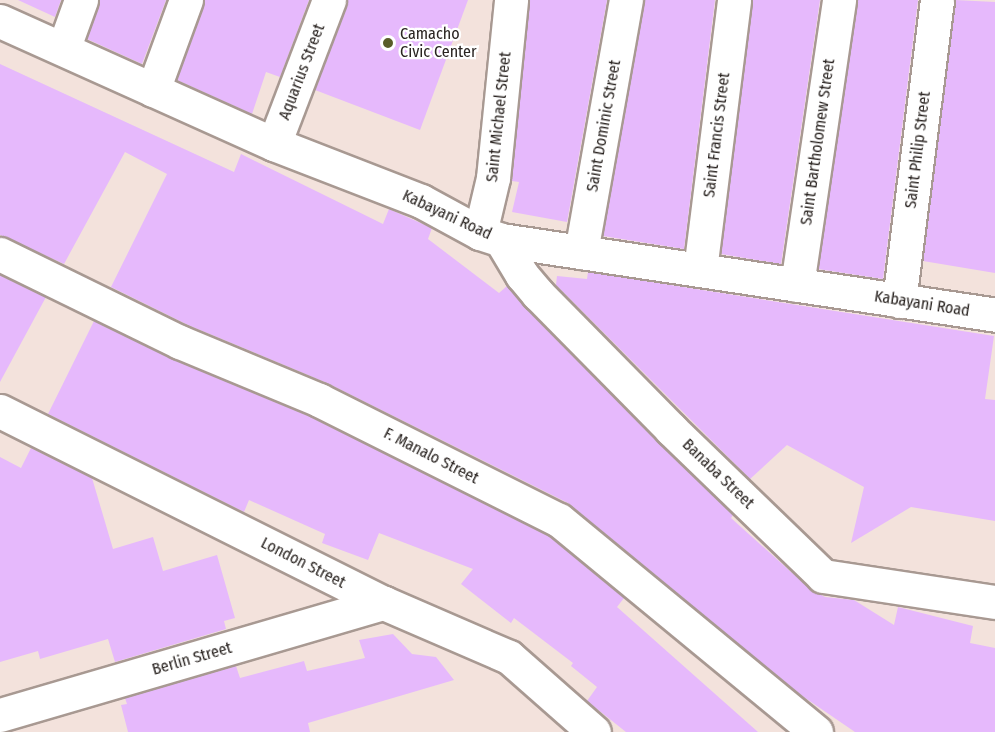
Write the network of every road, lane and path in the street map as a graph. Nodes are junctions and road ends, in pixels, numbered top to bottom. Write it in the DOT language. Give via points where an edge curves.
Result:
graph roads {
  1 [pos="81,0"];
  2 [pos="186,0"];
  3 [pos="329,0"];
  4 [pos="511,0"];
  5 [pos="626,0"];
  6 [pos="734,0"];
  7 [pos="839,0"];
  8 [pos="937,0"];
  9 [pos="0,21"];
  10 [pos="64,47"];
  11 [pos="153,90"];
  12 [pos="274,144"];
  13 [pos="491,236"];
  14 [pos="581,252"];
  15 [pos="0,254"];
  16 [pos="700,270"];
  17 [pos="797,285"];
  18 [pos="899,301"];
  19 [pos="995,315"];
  20 [pos="0,411"];
  21 [pos="995,602"];
  22 [pos="384,603"];
  23 [pos="0,715"];
  24 [pos="594,732"];
  25 [pos="816,732"];
  1 -- 10 [label="street"];
  2 -- 11 [label="street"];
  3 -- 12 [label="street, Aquarius Street"];
  4 -- 13 [label="street, Saint Michael Street"];
  5 -- 14 [label="street, Saint Dominic Street"];
  6 -- 16 [label="street, Saint Francis Street"];
  7 -- 17 [label="street, Saint Bartholomew Street"];
  8 -- 18 [label="street, Saint Philip Street"];
  9 -- 10 [label="street, Kabayani Road"];
  10 -- 11 [label="street, Kabayani Road"];
  11 -- 12 [label="street, Kabayani Road"];
  12 -- 13 [label="street, Kabayani Road" via="421,201"];
  13 -- 14 [label="street, Kabayani Road"];
  13 -- 21 [label="street, Banaba Street" via="538,294 823,576"];
  14 -- 16 [label="street, Kabayani Road"];
  15 -- 25 [label="street, F. Manalo Street" via="180,342 319,400 559,520"];
  16 -- 17 [label="street, Kabayani Road"];
  17 -- 18 [label="street, Kabayani Road"];
  18 -- 19 [label="street, Kabayani Road"];
  20 -- 22 [label="street, London Street"];
  22 -- 23 [label="street, Berlin Street"];
  22 -- 24 [label="street, London Street" via="509,657"];
}
